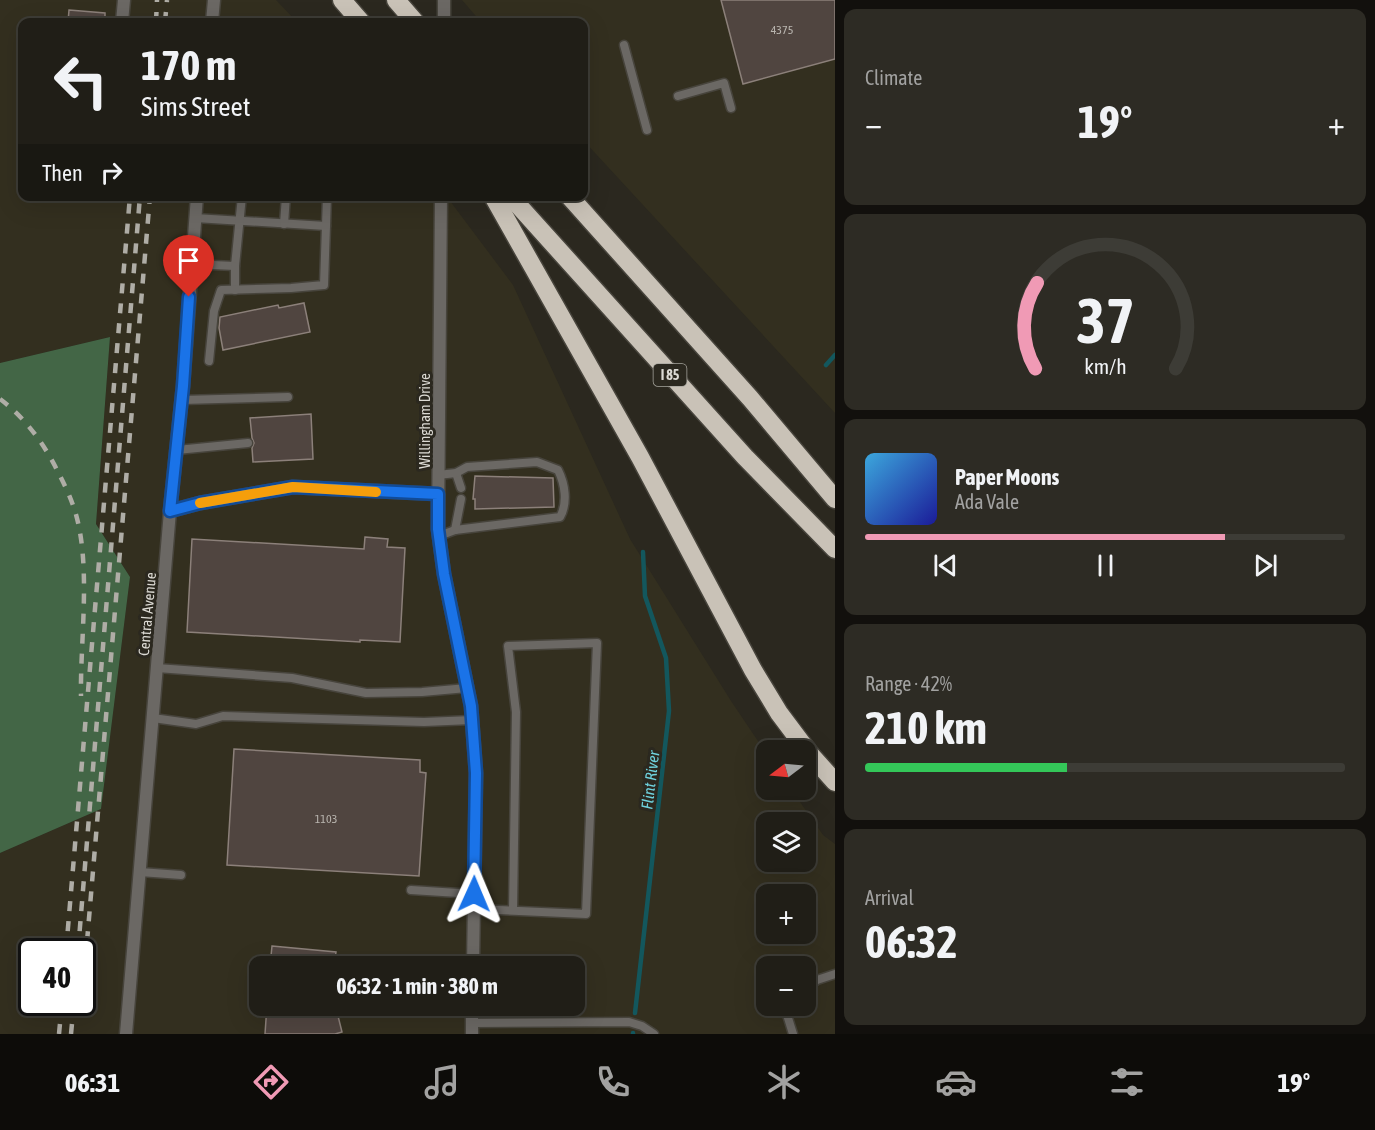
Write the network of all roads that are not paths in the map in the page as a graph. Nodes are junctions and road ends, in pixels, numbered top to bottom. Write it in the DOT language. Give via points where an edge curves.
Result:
graph roads {
  1 [pos="124,0"];
  2 [pos="214,0"];
  3 [pos="342,0"];
  4 [pos="396,0"];
  5 [pos="444,0"];
  6 [pos="122,18"];
  7 [pos="212,18"];
  8 [pos="358,18"];
  9 [pos="411,18"];
  10 [pos="444,18"];
  11 [pos="624,45"];
  12 [pos="678,96"];
  13 [pos="731,108"];
  14 [pos="647,130"];
  15 [pos="197,201"];
  16 [pos="242,201"];
  17 [pos="286,201"];
  18 [pos="327,201"];
  19 [pos="441,201"];
  20 [pos="496,201"];
  21 [pos="515,201"];
  22 [pos="573,201"];
  23 [pos="195,218"];
  24 [pos="240,222"];
  25 [pos="284,224"];
  26 [pos="326,226"];
  27 [pos="191,264"];
  28 [pos="235,266"];
  29 [pos="235,290"];
  30 [pos="209,361"];
  31 [pos="288,397"];
  32 [pos="750,398"];
  33 [pos="182,400"];
  34 [pos="248,443"];
  35 [pos="177,450"];
  36 [pos="456,473"];
  37 [pos="438,476"];
  38 [pos="835,482"];
  39 [pos="461,488"];
  40 [pos="438,494"];
  41 [pos="461,499"];
  42 [pos="835,499"];
  43 [pos="170,511"];
  44 [pos="455,530"];
  45 [pos="439,536"];
  46 [pos="835,549"];
  47 [pos="157,668"];
  48 [pos="467,688"];
  49 [pos="153,718"];
  50 [pos="472,720"];
  51 [pos="835,782"];
  52 [pos="140,872"];
  53 [pos="182,875"];
  54 [pos="411,890"];
  55 [pos="474,894"];
  56 [pos="474,909"];
  57 [pos="513,910"];
  58 [pos="473,956"];
  59 [pos="835,974"];
  60 [pos="816,981"];
  61 [pos="787,1016"];
  62 [pos="472,1029"];
  63 [pos="126,1034"];
  64 [pos="654,1034"];
  65 [pos="793,1034"];
  1 -- 6 [label="street"];
  2 -- 7 [label="street"];
  3 -- 8 [label="highway"];
  4 -- 9 [label="highway"];
  5 -- 10 [label="street"];
  11 -- 14 [label="lane"];
  12 -- 13 [label="lane" via="724,83"];
  15 -- 23 [label="street, Central Avenue"];
  16 -- 24 [label="lane"];
  17 -- 25 [label="lane"];
  18 -- 26 [label="lane"];
  19 -- 37 [label="street, Willingham Drive"];
  20 -- 51 [label="highway" via="640,457 753,670 779,713"];
  21 -- 46 [label="highway, I 85" via="745,457"];
  22 -- 32 [label="highway"];
  23 -- 24 [label="lane"];
  23 -- 27 [label="street, Central Avenue"];
  24 -- 25 [label="lane"];
  24 -- 28 [label="lane"];
  25 -- 26 [label="lane"];
  26 -- 29 [label="lane" via="324,285"];
  27 -- 28 [label="lane"];
  27 -- 33 [label="street, Central Avenue"];
  28 -- 29 [label="lane"];
  29 -- 30 [label="lane" via="220,290"];
  31 -- 33 [label="lane"];
  32 -- 38 [label="highway"];
  32 -- 42 [label="highway"];
  33 -- 35 [label="street, Central Avenue"];
  34 -- 35 [label="lane"];
  35 -- 43 [label="street, Central Avenue"];
  36 -- 37 [label="lane"];
  36 -- 39 [label="lane"];
  36 -- 44 [label="lane" via="467,467 537,462 558,470 565,508 560,517"];
  37 -- 40 [label="street, Willingham Drive"];
  40 -- 43 [label="street" via="293,487"];
  40 -- 45 [label="street, Willingham Drive"];
  41 -- 44 [label="lane"];
  43 -- 47 [label="street, Central Avenue"];
  44 -- 45 [label="lane"];
  45 -- 48 [label="street, Willingham Drive"];
  47 -- 48 [label="lane" via="291,678 366,693"];
  47 -- 49 [label="street, Central Avenue"];
  48 -- 50 [label="street, Willingham Drive"];
  49 -- 50 [label="lane" via="196,724 223,716"];
  49 -- 52 [label="street, Central Avenue"];
  50 -- 55 [label="street, Willingham Drive" via="476,773"];
  52 -- 53 [label="lane"];
  52 -- 63 [label="street, Central Avenue"];
  54 -- 55 [label="lane"];
  55 -- 56 [label="street, Willingham Drive"];
  56 -- 57 [label="lane"];
  56 -- 58 [label="street, Willingham Drive"];
  57 -- 57 [label="lane" via="586,914 597,643 508,646 516,712"];
  59 -- 60 [label="lane"];
  61 -- 65 [label="lane"];
  62 -- 64 [label="lane" via="629,1022"];
}
